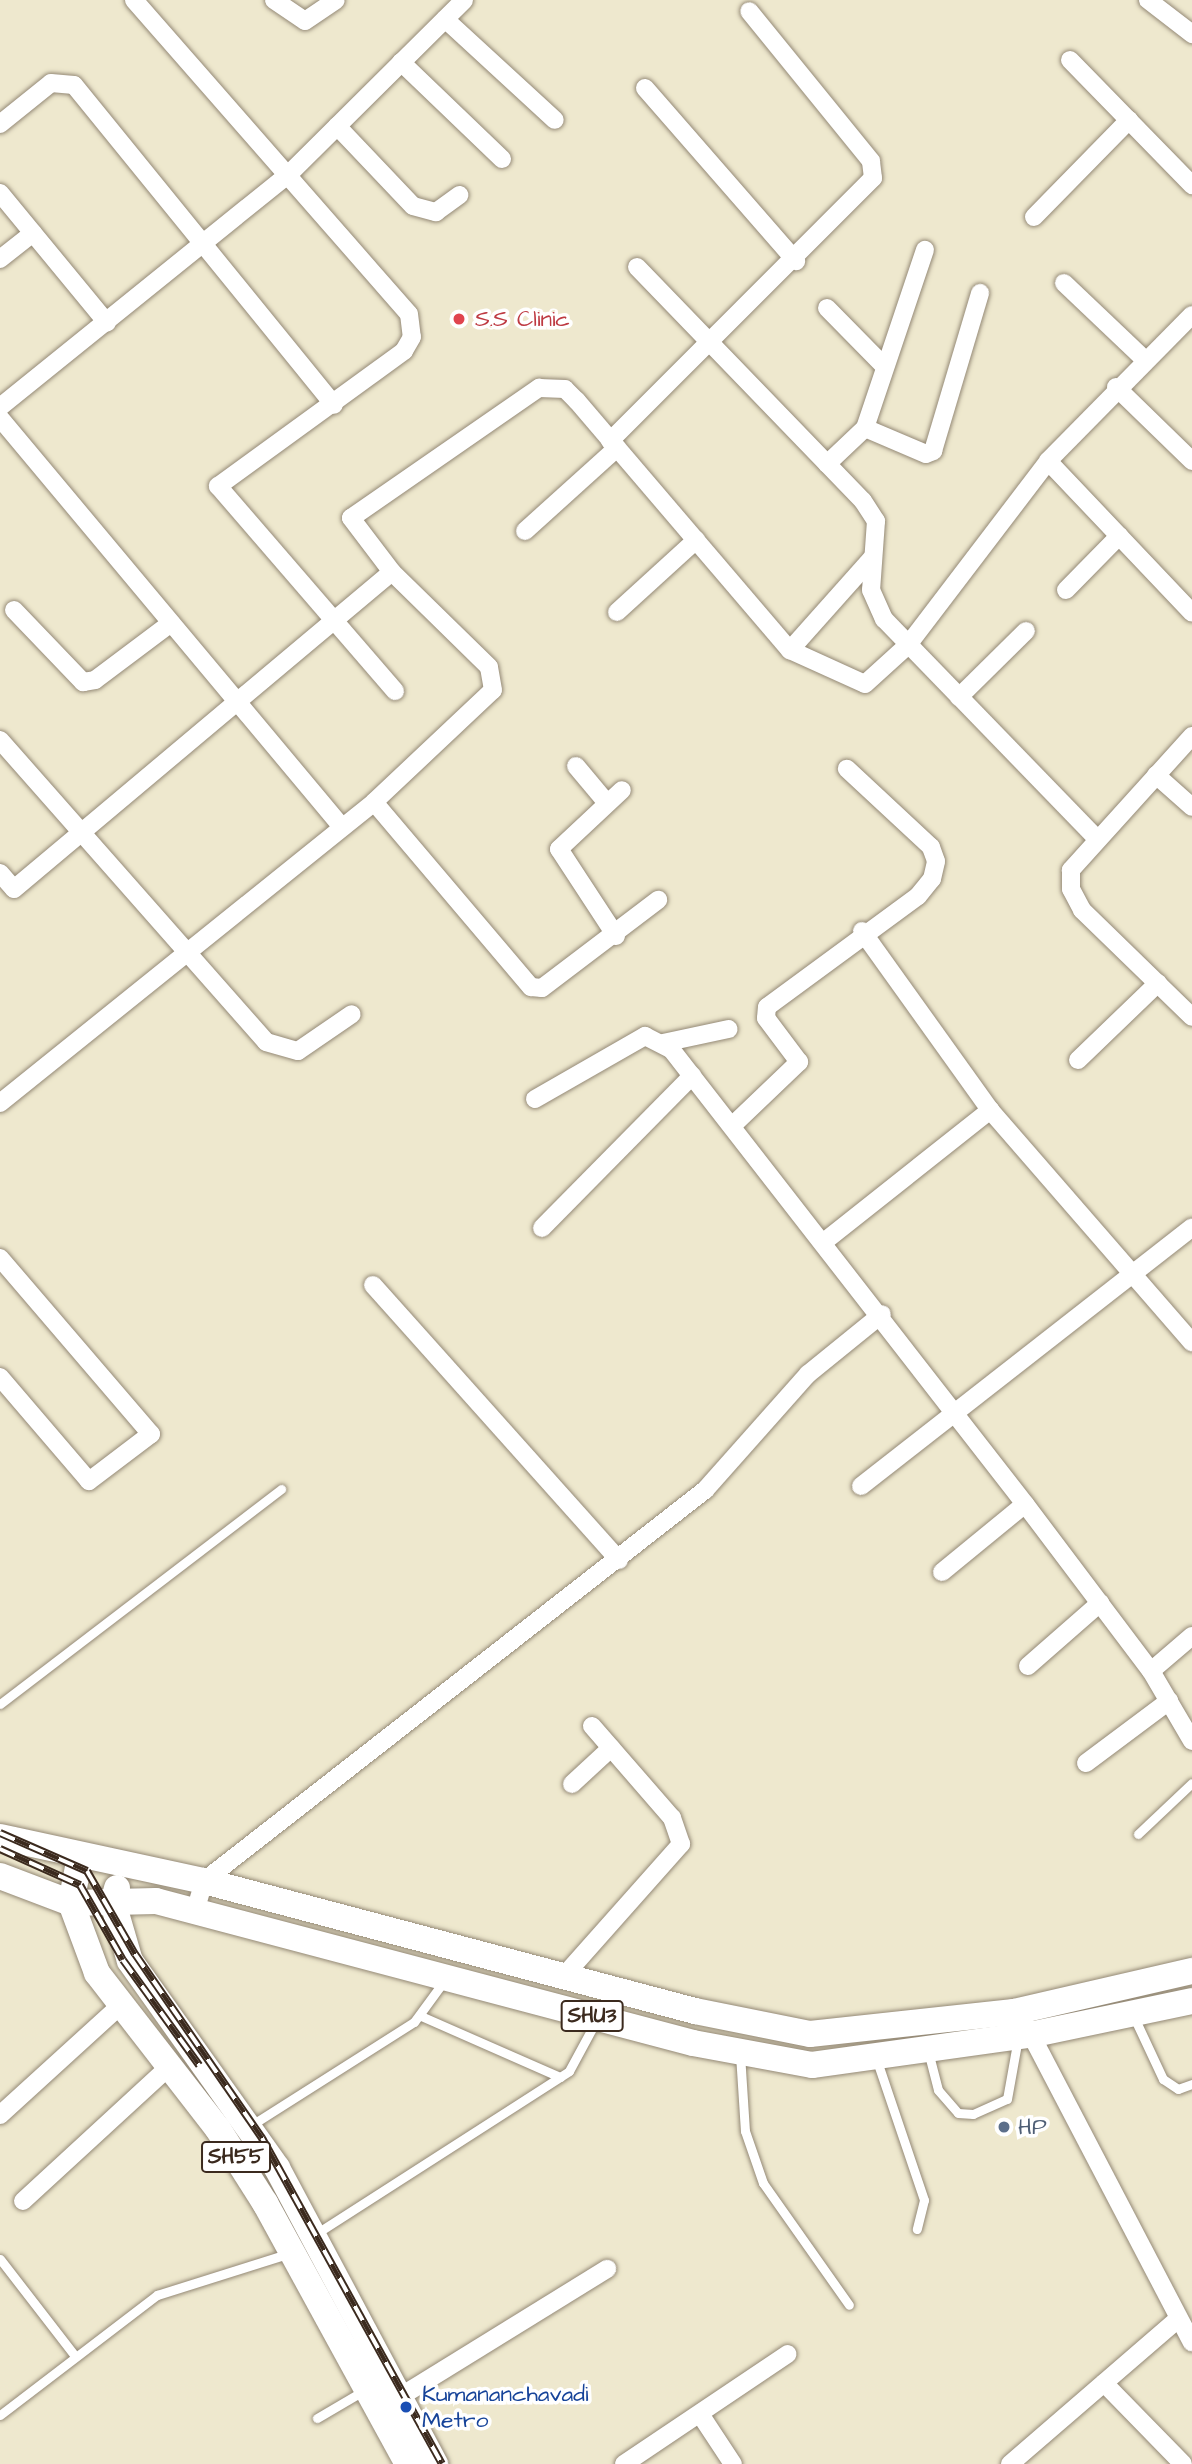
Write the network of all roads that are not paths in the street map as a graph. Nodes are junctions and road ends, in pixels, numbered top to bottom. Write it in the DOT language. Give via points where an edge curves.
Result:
graph roads {
  1 [pos="134,0"];
  2 [pos="274,0"];
  3 [pos="335,0"];
  4 [pos="464,0"];
  5 [pos="1148,0"];
  6 [pos="749,11"];
  7 [pos="445,19"];
  8 [pos="1192,34"];
  9 [pos="1070,60"];
  10 [pos="401,62"];
  11 [pos="645,88"];
  12 [pos="555,120"];
  13 [pos="1129,120"];
  14 [pos="0,124"];
  15 [pos="337,126"];
  16 [pos="502,159"];
  17 [pos="288,175"];
  18 [pos="1192,185"];
  19 [pos="0,193"];
  20 [pos="459,195"];
  21 [pos="1034,217"];
  22 [pos="33,233"];
  23 [pos="204,243"];
  24 [pos="925,250"];
  25 [pos="0,259"];
  26 [pos="796,261"];
  27 [pos="637,267"];
  28 [pos="1064,283"];
  29 [pos="980,293"];
  30 [pos="827,308"];
  31 [pos="1192,315"];
  32 [pos="107,323"];
  33 [pos="709,344"];
  34 [pos="1144,359"];
  35 [pos="884,366"];
  36 [pos="1116,387"];
  37 [pos="334,405"];
  38 [pos="0,407"];
  39 [pos="0,418"];
  40 [pos="865,428"];
  41 [pos="614,444"];
  42 [pos="1048,461"];
  43 [pos="1192,461"];
  44 [pos="827,464"];
  45 [pos="525,531"];
  46 [pos="1119,536"];
  47 [pos="696,540"];
  48 [pos="872,558"];
  49 [pos="392,572"];
  50 [pos="1066,590"];
  51 [pos="14,610"];
  52 [pos="617,612"];
  53 [pos="1192,613"];
  54 [pos="331,622"];
  55 [pos="171,623"];
  56 [pos="1026,631"];
  57 [pos="908,645"];
  58 [pos="789,650"];
  59 [pos="395,691"];
  60 [pos="959,698"];
  61 [pos="236,701"];
  62 [pos="1192,736"];
  63 [pos="0,740"];
  64 [pos="576,766"];
  65 [pos="847,769"];
  66 [pos="1156,775"];
  67 [pos="622,790"];
  68 [pos="374,802"];
  69 [pos="607,803"];
  70 [pos="1192,807"];
  71 [pos="342,827"];
  72 [pos="81,828"];
  73 [pos="1097,839"];
  74 [pos="0,873"];
  75 [pos="658,900"];
  76 [pos="862,931"];
  77 [pos="616,936"];
  78 [pos="182,952"];
  79 [pos="1157,983"];
  80 [pos="352,1014"];
  81 [pos="1192,1017"];
  82 [pos="729,1029"];
  83 [pos="663,1043"];
  84 [pos="1077,1060"];
  85 [pos="692,1076"];
  86 [pos="535,1099"];
  87 [pos="0,1104"];
  88 [pos="990,1110"];
  89 [pos="732,1126"];
  90 [pos="1192,1227"];
  91 [pos="542,1228"];
  92 [pos="825,1241"];
  93 [pos="0,1258"];
  94 [pos="1131,1279"];
  95 [pos="373,1284"];
  96 [pos="882,1314"];
  97 [pos="1192,1342"];
  98 [pos="0,1377"];
  99 [pos="958,1415"];
  100 [pos="861,1486"];
  101 [pos="281,1489"];
  102 [pos="1025,1504"];
  103 [pos="619,1560"];
  104 [pos="942,1572"];
  105 [pos="1100,1603"];
  106 [pos="1192,1636"];
  107 [pos="1028,1666"];
  108 [pos="1151,1671"];
  109 [pos="1169,1702"];
  110 [pos="0,1704"];
  111 [pos="592,1726"];
  112 [pos="1192,1741"];
  113 [pos="611,1748"];
  114 [pos="1086,1763"];
  115 [pos="1192,1783"];
  116 [pos="572,1784"];
  117 [pos="1138,1834"];
  118 [pos="0,1837"];
  119 [pos="80,1857"];
  120 [pos="124,1866"];
  121 [pos="0,1876"];
  122 [pos="204,1881"];
  123 [pos="71,1903"];
  124 [pos="113,1903"];
  125 [pos="163,1903"];
  126 [pos="195,1912"];
  127 [pos="127,1950"];
  128 [pos="1192,1971"];
  129 [pos="563,1977"];
  130 [pos="446,1978"];
  131 [pos="1192,2001"];
  132 [pos="122,2004"];
  133 [pos="1132,2013"];
  134 [pos="421,2016"];
  135 [pos="597,2018"];
  136 [pos="1022,2027"];
  137 [pos="928,2049"];
  138 [pos="740,2052"];
  139 [pos="875,2056"];
  140 [pos="170,2066"];
  141 [pos="560,2077"];
  142 [pos="1192,2084"];
  143 [pos="0,2115"];
  144 [pos="249,2127"];
  145 [pos="23,2201"];
  146 [pos="917,2230"];
  147 [pos="313,2235"];
  148 [pos="292,2253"];
  149 [pos="0,2259"];
  150 [pos="607,2269"];
  151 [pos="849,2305"];
  152 [pos="1177,2320"];
  153 [pos="1192,2342"];
  154 [pos="788,2354"];
  155 [pos="75,2356"];
  156 [pos="1104,2383"];
  157 [pos="367,2389"];
  158 [pos="398,2398"];
  159 [pos="699,2414"];
  160 [pos="0,2415"];
  161 [pos="317,2418"];
  162 [pos="1019,2461"];
  163 [pos="629,2463"];
  164 [pos="408,2464"];
  165 [pos="435,2464"];
  166 [pos="733,2464"];
  167 [pos="1183,2464"];
  1 -- 17 [label="street"];
  2 -- 3 [label="street" via="305,21"];
  4 -- 7 [label="street"];
  5 -- 8 [label="street"];
  6 -- 26 [label="street" via="874,168 865,191"];
  7 -- 10 [label="street"];
  7 -- 12 [label="street"];
  9 -- 13 [label="street"];
  10 -- 15 [label="street"];
  10 -- 16 [label="street"];
  11 -- 26 [label="street"];
  13 -- 18 [label="street"];
  13 -- 21 [label="street"];
  14 -- 23 [label="street" via="51,83 74,85"];
  15 -- 17 [label="street"];
  15 -- 20 [label="street" via="413,206 436,212"];
  17 -- 23 [label="street"];
  17 -- 37 [label="street" via="413,325 404,351"];
  19 -- 22 [label="street"];
  22 -- 25 [label="street"];
  22 -- 32 [label="street"];
  23 -- 32 [label="street"];
  23 -- 37 [label="street"];
  24 -- 35 [label="street"];
  26 -- 33 [label="street"];
  27 -- 33 [label="street"];
  28 -- 34 [label="street"];
  29 -- 40 [label="street" via="933,451 926,454"];
  30 -- 35 [label="street"];
  31 -- 34 [label="street"];
  32 -- 38 [label="street"];
  33 -- 41 [label="street"];
  33 -- 44 [label="street"];
  34 -- 36 [label="street"];
  35 -- 40 [label="street"];
  36 -- 42 [label="street"];
  36 -- 43 [label="street"];
  37 -- 54 [label="street" via="218,486"];
  39 -- 55 [label="street"];
  40 -- 44 [label="street"];
  41 -- 45 [label="street"];
  41 -- 47 [label="street"];
  41 -- 49 [label="street" via="565,389 539,388 351,519"];
  42 -- 46 [label="street"];
  42 -- 57 [label="street"];
  44 -- 48 [label="street" via="876,521"];
  46 -- 50 [label="street"];
  46 -- 53 [label="street"];
  47 -- 52 [label="street"];
  47 -- 58 [label="street"];
  48 -- 57 [label="street" via="876,605"];
  48 -- 58 [label="street"];
  49 -- 54 [label="street"];
  49 -- 68 [label="street" via="495,680 484,702"];
  51 -- 55 [label="street" via="83,682 95,680"];
  54 -- 59 [label="street"];
  54 -- 61 [label="street"];
  55 -- 61 [label="street"];
  56 -- 60 [label="street"];
  57 -- 58 [label="street" via="865,684"];
  57 -- 60 [label="street"];
  60 -- 73 [label="street"];
  61 -- 71 [label="street"];
  61 -- 72 [label="street"];
  62 -- 66 [label="street"];
  63 -- 72 [label="street"];
  64 -- 69 [label="street"];
  65 -- 76 [label="street" via="921,836 936,861 918,896"];
  66 -- 70 [label="street"];
  66 -- 73 [label="street"];
  67 -- 69 [label="street"];
  68 -- 71 [label="street"];
  68 -- 77 [label="street" via="531,987 542,988"];
  69 -- 77 [label="street" via="559,849"];
  71 -- 78 [label="street"];
  72 -- 74 [label="street" via="14,889"];
  72 -- 78 [label="street"];
  73 -- 79 [label="street" via="1071,870 1072,889 1082,909"];
  75 -- 77 [label="street"];
  76 -- 88 [label="street"];
  76 -- 89 [label="street" via="767,1007 766,1018 799,1062"];
  78 -- 80 [label="street" via="266,1042 284,1051 298,1051"];
  78 -- 87 [label="street"];
  79 -- 81 [label="street"];
  79 -- 84 [label="street"];
  82 -- 83 [label="street"];
  83 -- 85 [label="street"];
  83 -- 86 [label="street" via="645,1037"];
  85 -- 89 [label="street"];
  85 -- 91 [label="street"];
  88 -- 92 [label="street"];
  88 -- 94 [label="street"];
  89 -- 92 [label="street"];
  90 -- 94 [label="street"];
  92 -- 96 [label="street"];
  93 -- 98 [label="street" via="151,1434 89,1481"];
  94 -- 97 [label="street"];
  94 -- 99 [label="street"];
  95 -- 103 [label="street"];
  96 -- 99 [label="street"];
  96 -- 103 [label="street" via="808,1374 705,1490"];
  99 -- 100 [label="street"];
  99 -- 102 [label="street"];
  101 -- 110 [label="lane"];
  102 -- 104 [label="street"];
  102 -- 105 [label="street"];
  103 -- 122 [label="street"];
  105 -- 107 [label="street"];
  105 -- 108 [label="street"];
  106 -- 108 [label="street"];
  108 -- 109 [label="street"];
  109 -- 112 [label="street"];
  109 -- 114 [label="street"];
  111 -- 113 [label="street"];
  113 -- 116 [label="street"];
  113 -- 129 [label="street" via="679,1826 681,1844"];
  115 -- 117 [label="lane"];
  118 -- 119 [label="main road, SHU3"];
  119 -- 120 [label="main road, SHU3"];
  119 -- 123 [label="main road"];
  120 -- 122 [label="main road, SHU3"];
  120 -- 124 [label="main road"];
  121 -- 123 [label="main road, SHU3"];
  122 -- 126 [label="street"];
  122 -- 129 [label="main road, SHU3"];
  123 -- 124 [label="main road, SHU3"];
  123 -- 132 [label="main road, SH55" via="97,1973"];
  124 -- 125 [label="main road, SHU3"];
  124 -- 127 [label="main road, SH55"];
  125 -- 126 [label="main road, SHU3"];
  125 -- 127 [label="main road"];
  126 -- 130 [label="main road, SHU3"];
  127 -- 144 [label="main road, SH55"];
  128 -- 136 [label="main road, SHU3"];
  129 -- 136 [label="main road, SHU3" via="810,2034"];
  130 -- 134 [label="lane"];
  130 -- 135 [label="main road, SHU3"];
  131 -- 133 [label="main road, SHU3"];
  132 -- 140 [label="main road, SH55"];
  132 -- 143 [label="street"];
  133 -- 136 [label="main road, SHU3"];
  133 -- 142 [label="lane" via="1163,2079 1178,2089"];
  134 -- 141 [label="lane"];
  134 -- 144 [label="lane"];
  135 -- 138 [label="main road, SHU3"];
  135 -- 141 [label="lane" via="580,2059"];
  136 -- 137 [label="main road, SHU3"];
  136 -- 137 [label="lane" via="1007,2099 973,2114 958,2113 938,2090"];
  136 -- 152 [label="street"];
  137 -- 139 [label="main road, SHU3"];
  138 -- 139 [label="main road, SHU3" via="812,2065"];
  138 -- 151 [label="lane" via="745,2131 763,2183"];
  139 -- 146 [label="lane" via="924,2200"];
  140 -- 145 [label="street"];
  140 -- 148 [label="main road, SH55" via="218,2129"];
  141 -- 147 [label="lane"];
  144 -- 147 [label="main road, SH55"];
  147 -- 158 [label="main road, SH55"];
  148 -- 155 [label="lane" via="157,2295"];
  148 -- 157 [label="main road, SH55"];
  149 -- 155 [label="lane"];
  150 -- 158 [label="street"];
  152 -- 153 [label="street"];
  152 -- 156 [label="street"];
  154 -- 159 [label="street"];
  155 -- 160 [label="lane"];
  156 -- 162 [label="street"];
  156 -- 167 [label="street"];
  157 -- 161 [label="lane"];
  157 -- 164 [label="main road, SH55"];
  158 -- 165 [label="main road, SH55"];
  159 -- 163 [label="street"];
  159 -- 166 [label="street"];
}
